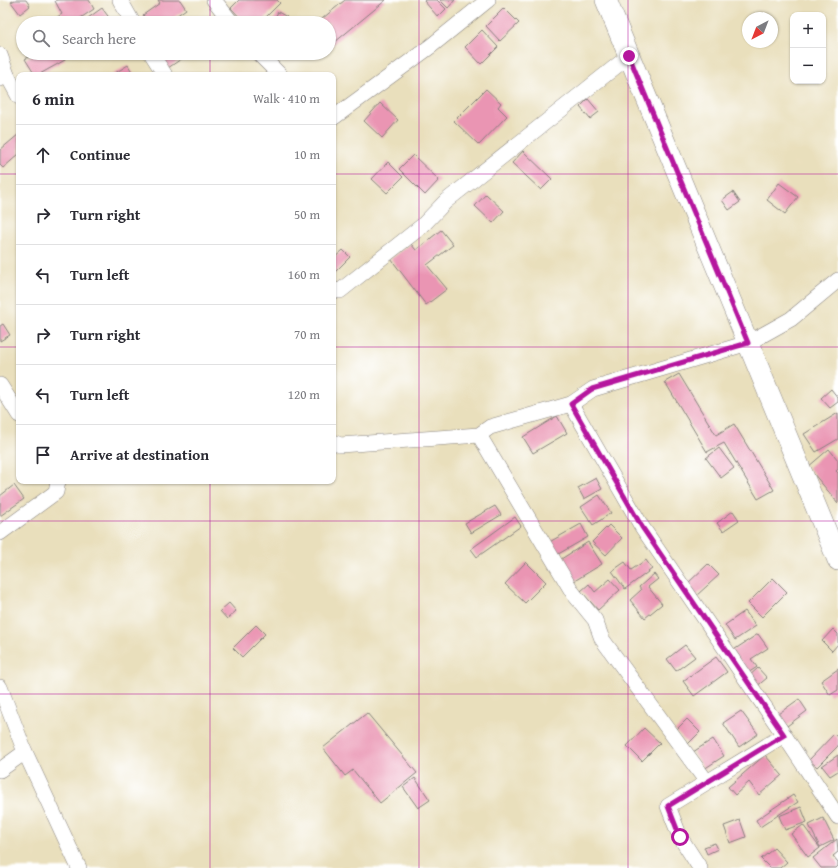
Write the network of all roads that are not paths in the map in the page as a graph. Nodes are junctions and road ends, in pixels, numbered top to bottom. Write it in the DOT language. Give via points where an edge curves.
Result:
graph roads {
  1 [pos="120,0"];
  2 [pos="214,0"];
  3 [pos="488,0"];
  4 [pos="606,0"];
  5 [pos="129,16"];
  6 [pos="227,16"];
  7 [pos="0,55"];
  8 [pos="629,56"];
  9 [pos="155,60"];
  10 [pos="265,60"];
  11 [pos="163,72"];
  12 [pos="277,72"];
  13 [pos="3,77"];
  14 [pos="16,93"];
  15 [pos="336,116"];
  16 [pos="838,280"];
  17 [pos="336,290"];
  18 [pos="748,343"];
  19 [pos="0,385"];
  20 [pos="571,404"];
  21 [pos="16,410"];
  22 [pos="479,434"];
  23 [pos="336,443"];
  24 [pos="57,484"];
  25 [pos="0,533"];
  26 [pos="838,560"];
  27 [pos="0,687"];
  28 [pos="784,735"];
  29 [pos="25,752"];
  30 [pos="0,770"];
  31 [pos="707,782"];
  32 [pos="838,817"];
  33 [pos="79,868"];
  34 [pos="700,868"];
  1 -- 5 [label="street"];
  2 -- 6 [label="street"];
  3 -- 15 [label="street" via="431,46"];
  4 -- 8 [label="street"];
  7 -- 13 [label="street"];
  8 -- 17 [label="street" via="446,201 422,226 340,291"];
  8 -- 18 [label="street"];
  9 -- 11 [label="street"];
  10 -- 12 [label="street"];
  13 -- 14 [label="street"];
  16 -- 18 [label="street" via="791,319"];
  18 -- 20 [label="street" via="592,389"];
  18 -- 26 [label="street"];
  19 -- 21 [label="street"];
  20 -- 22 [label="street" via="490,427"];
  20 -- 28 [label="street" via="642,527"];
  22 -- 23 [label="street"];
  22 -- 31 [label="street" via="573,593 595,620 602,639"];
  24 -- 25 [label="street" via="56,492"];
  27 -- 29 [label="street"];
  28 -- 31 [label="street"];
  28 -- 32 [label="street"];
  29 -- 30 [label="street"];
  29 -- 33 [label="street"];
  31 -- 34 [label="street" via="668,806 680,837"];
}
